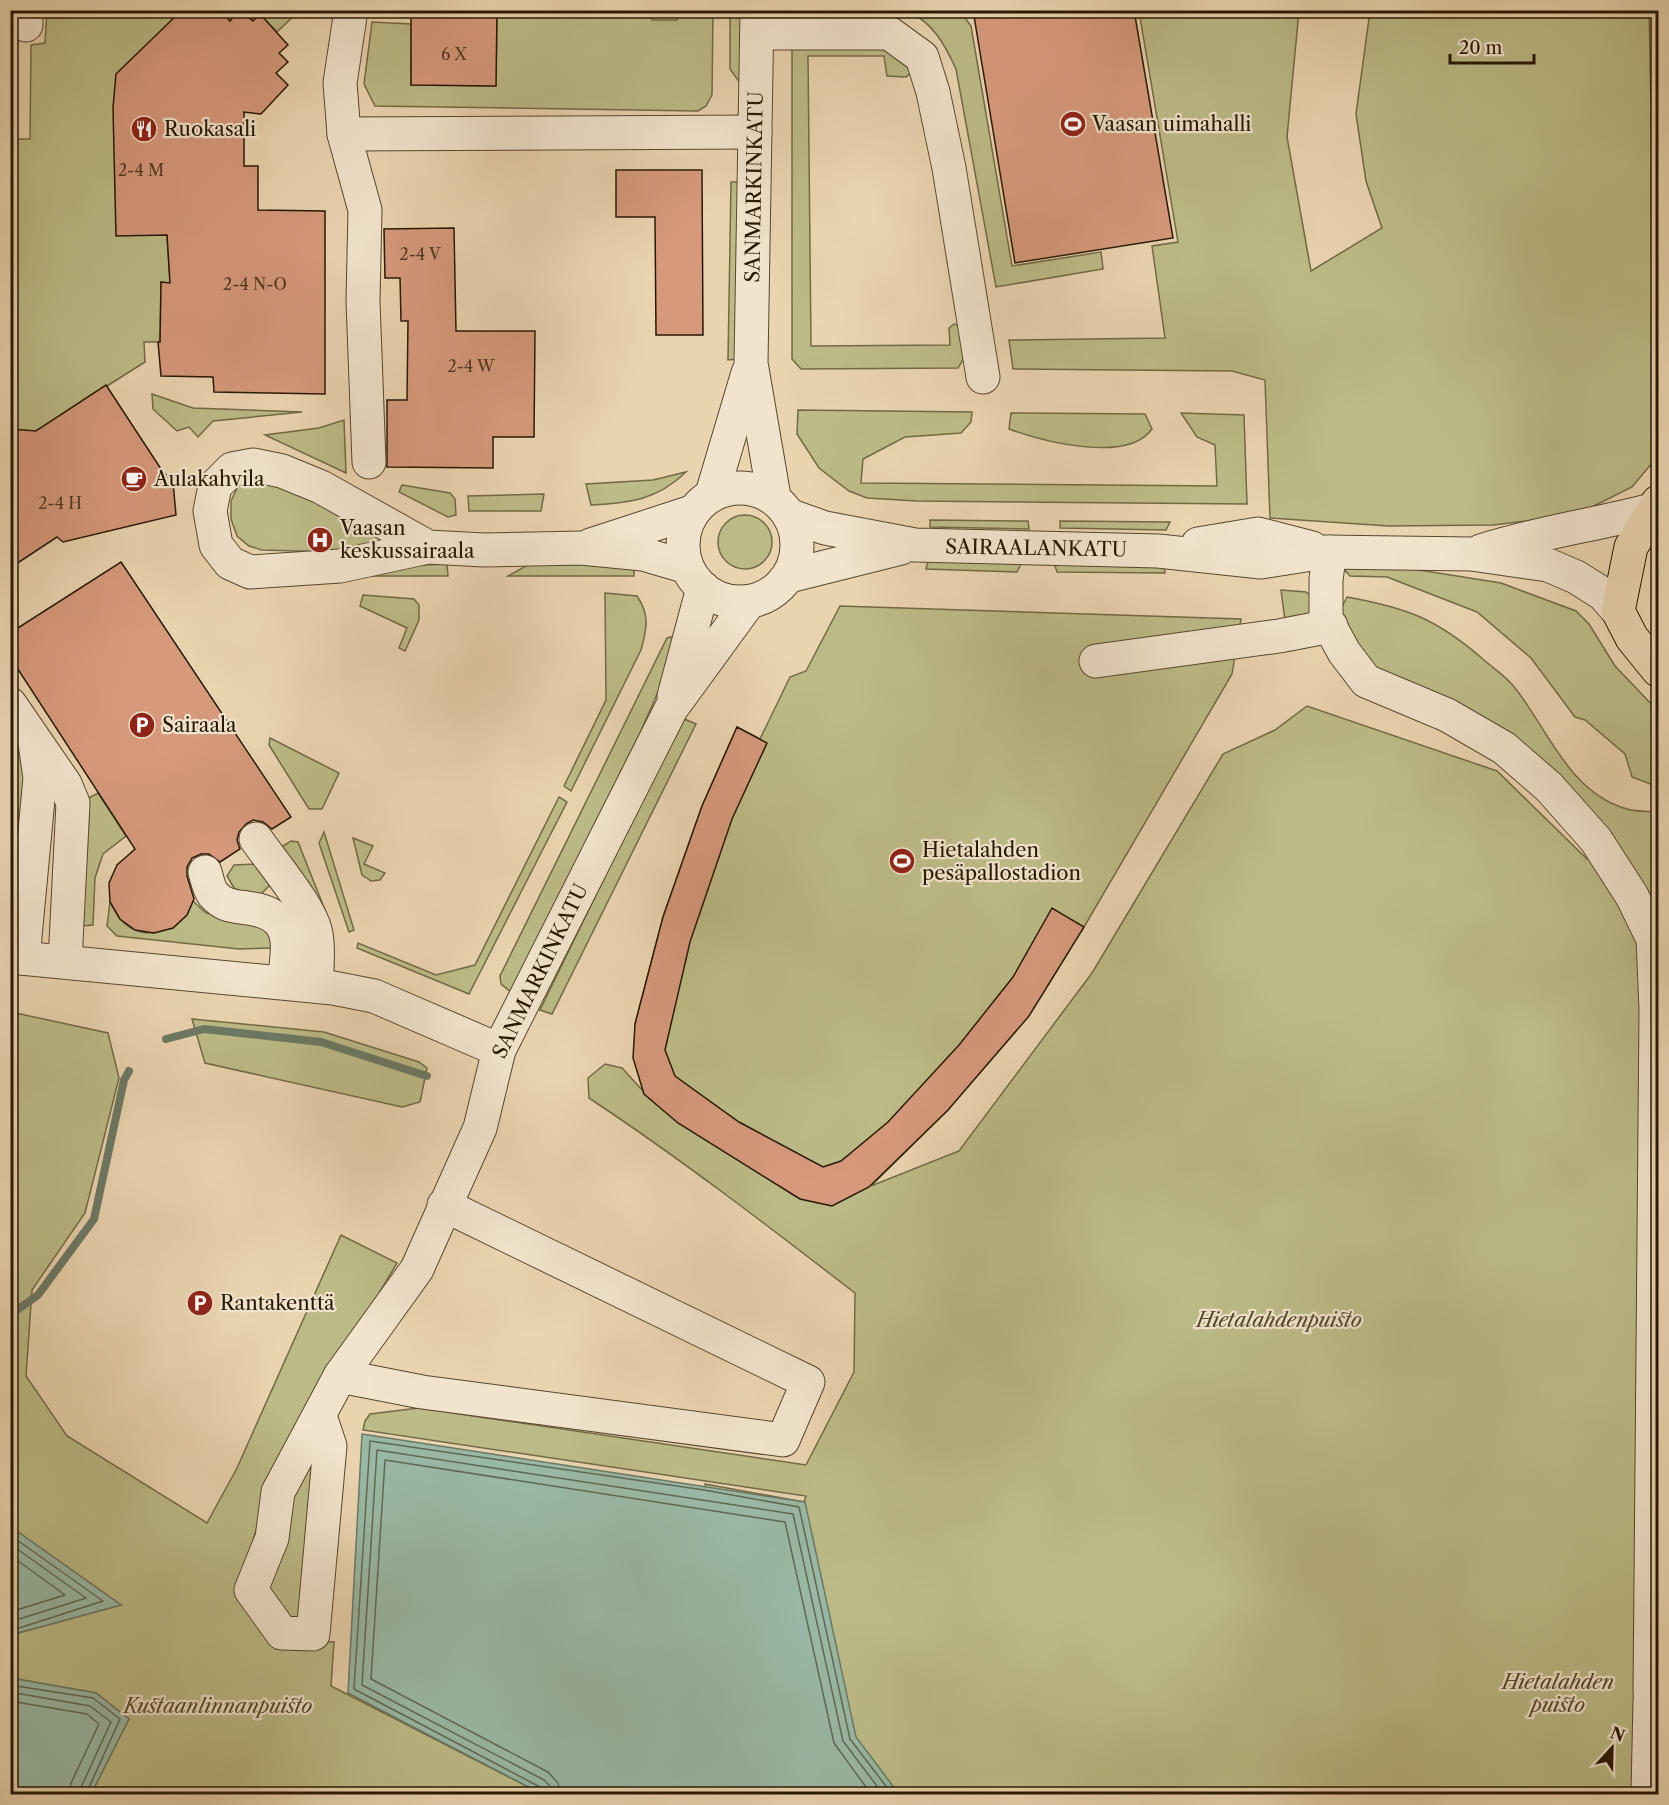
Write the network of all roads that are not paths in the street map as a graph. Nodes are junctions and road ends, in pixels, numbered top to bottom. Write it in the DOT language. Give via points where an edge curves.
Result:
graph roads {
  1 [pos="351,10"];
  2 [pos="757,22"];
  3 [pos="755,132"];
  4 [pos="344,134"];
  5 [pos="751,363"];
  6 [pos="984,377"];
  7 [pos="369,462"];
  8 [pos="702,503"];
  9 [pos="1655,506"];
  10 [pos="782,507"];
  11 [pos="915,545"];
  12 [pos="428,547"];
  13 [pos="581,548"];
  14 [pos="1328,552"];
  15 [pos="1471,554"];
  16 [pos="789,576"];
  17 [pos="695,577"];
  18 [pos="749,602"];
  19 [pos="1618,611"];
  20 [pos="1331,626"];
  21 [pos="1095,661"];
  22 [pos="1659,670"];
  23 [pos="10,704"];
  24 [pos="671,710"];
  25 [pos="34,739"];
  26 [pos="256,839"];
  27 [pos="205,873"];
  28 [pos="17,958"];
  29 [pos="65,962"];
  30 [pos="284,982"];
  31 [pos="316,986"];
  32 [pos="499,1050"];
  33 [pos="444,1205"];
  34 [pos="340,1376"];
  35 [pos="320,1416"];
  36 [pos="1650,1692"];
  37 [pos="1659,1724"];
  38 [pos="1648,1794"];
  1 -- 4 [label="street" via="340,83"];
  2 -- 3 [label="street, SANMARKINKATU"];
  2 -- 6 [label="street" via="889,33 922,57 949,168"];
  3 -- 4 [label="street"];
  3 -- 5 [label="street, SANMARKINKATU"];
  4 -- 7 [label="street" via="365,210 363,301"];
  5 -- 8 [label="street, SANMARKINKATU"];
  5 -- 10 [label="street, SANMARKINKATU"];
  8 -- 10 [label="street" via="732,487 754,488"];
  8 -- 13 [label="street"];
  8 -- 17 [label="street" via="684,539"];
  9 -- 15 [label="street, SAIRAALANKATU"];
  9 -- 19 [label="main road" via="1631,547"];
  10 -- 11 [label="street, SAIRAALANKATU" via="825,528"];
  10 -- 16 [label="street" via="798,536 797,557"];
  11 -- 14 [label="street, SAIRAALANKATU" via="1158,550 1261,562"];
  11 -- 16 [label="street, SAIRAALANKATU"];
  12 -- 12 [label="street" via="282,471 253,465 232,469 215,486 210,511 216,545 230,564 250,572 340,566"];
  12 -- 13 [label="street"];
  13 -- 17 [label="street" via="643,554"];
  14 -- 15 [label="street, SAIRAALANKATU"];
  14 -- 20 [label="street" via="1326,619"];
  15 -- 19 [label="street, SAIRAALANKATU" via="1548,565 1603,594"];
  16 -- 18 [label="street" via="778,588"];
  17 -- 18 [label="street" via="716,597"];
  17 -- 24 [label="street, SANMARKINKATU" via="690,628"];
  18 -- 24 [label="street, SANMARKINKATU"];
  19 -- 22 [label="main road" via="1632,638"];
  20 -- 21 [label="street"];
  20 -- 36 [label="street" via="1366,681 1447,716 1504,748 1549,787 1596,840 1632,896 1653,939 1656,1009"];
  23 -- 25 [label="street"];
  24 -- 32 [label="street, SANMARKINKATU"];
  25 -- 28 [label="street" via="40,778"];
  25 -- 29 [label="street" via="73,803"];
  26 -- 31 [label="street" via="310,917 317,941"];
  27 -- 30 [label="street" via="212,893 226,906 268,912 283,925 288,937"];
  28 -- 29 [label="street"];
  29 -- 30 [label="street"];
  30 -- 31 [label="street"];
  31 -- 32 [label="street" via="374,996"];
  32 -- 33 [label="street, SANMARKINKATU" via="480,1128"];
  33 -- 34 [label="street, SANMARKINKATU" via="417,1269"];
  33 -- 34 [label="street" via="808,1382 783,1440 422,1392"];
  34 -- 35 [label="street, SANMARKINKATU"];
  35 -- 35 [label="street, SANMARKINKATU" via="278,1492 272,1538 251,1590 282,1633 313,1634 330,1446"];
  36 -- 37 [label="street"];
  36 -- 38 [label="street"];
}
